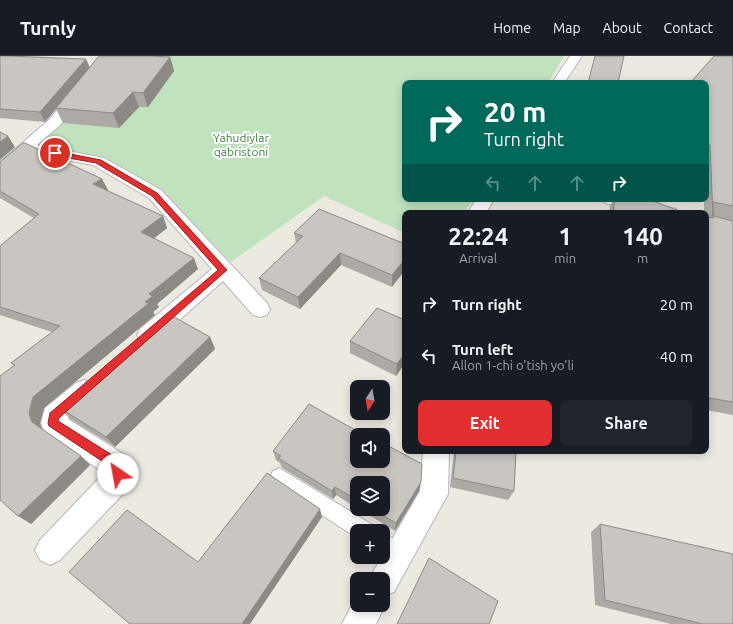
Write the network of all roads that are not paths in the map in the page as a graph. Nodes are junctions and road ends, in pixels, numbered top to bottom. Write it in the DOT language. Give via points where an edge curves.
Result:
graph roads {
  1 [pos="106,56"];
  2 [pos="576,56"];
  3 [pos="560,80"];
  4 [pos="26,148"];
  5 [pos="0,170"];
  6 [pos="624,202"];
  7 [pos="657,210"];
  8 [pos="223,270"];
  9 [pos="260,310"];
  10 [pos="132,348"];
  11 [pos="102,374"];
  12 [pos="436,454"];
  13 [pos="278,477"];
  14 [pos="353,524"];
  15 [pos="391,548"];
  16 [pos="50,550"];
  17 [pos="385,572"];
  18 [pos="365,612"];
  19 [pos="358,624"];
  1 -- 4 [label="street" via="54,123"];
  2 -- 3 [label="street"];
  4 -- 5 [label="street"];
  4 -- 8 [label="street" via="98,161 155,194"];
  6 -- 7 [label="street"];
  8 -- 9 [label="street"];
  8 -- 10 [label="street"];
  11 -- 16 [label="street" via="54,416 53,423 116,464 118,474 112,486"];
  12 -- 15 [label="street" via="434,494"];
  13 -- 14 [label="lane"];
  15 -- 17 [label="street"];
  18 -- 19 [label="street"];
}
